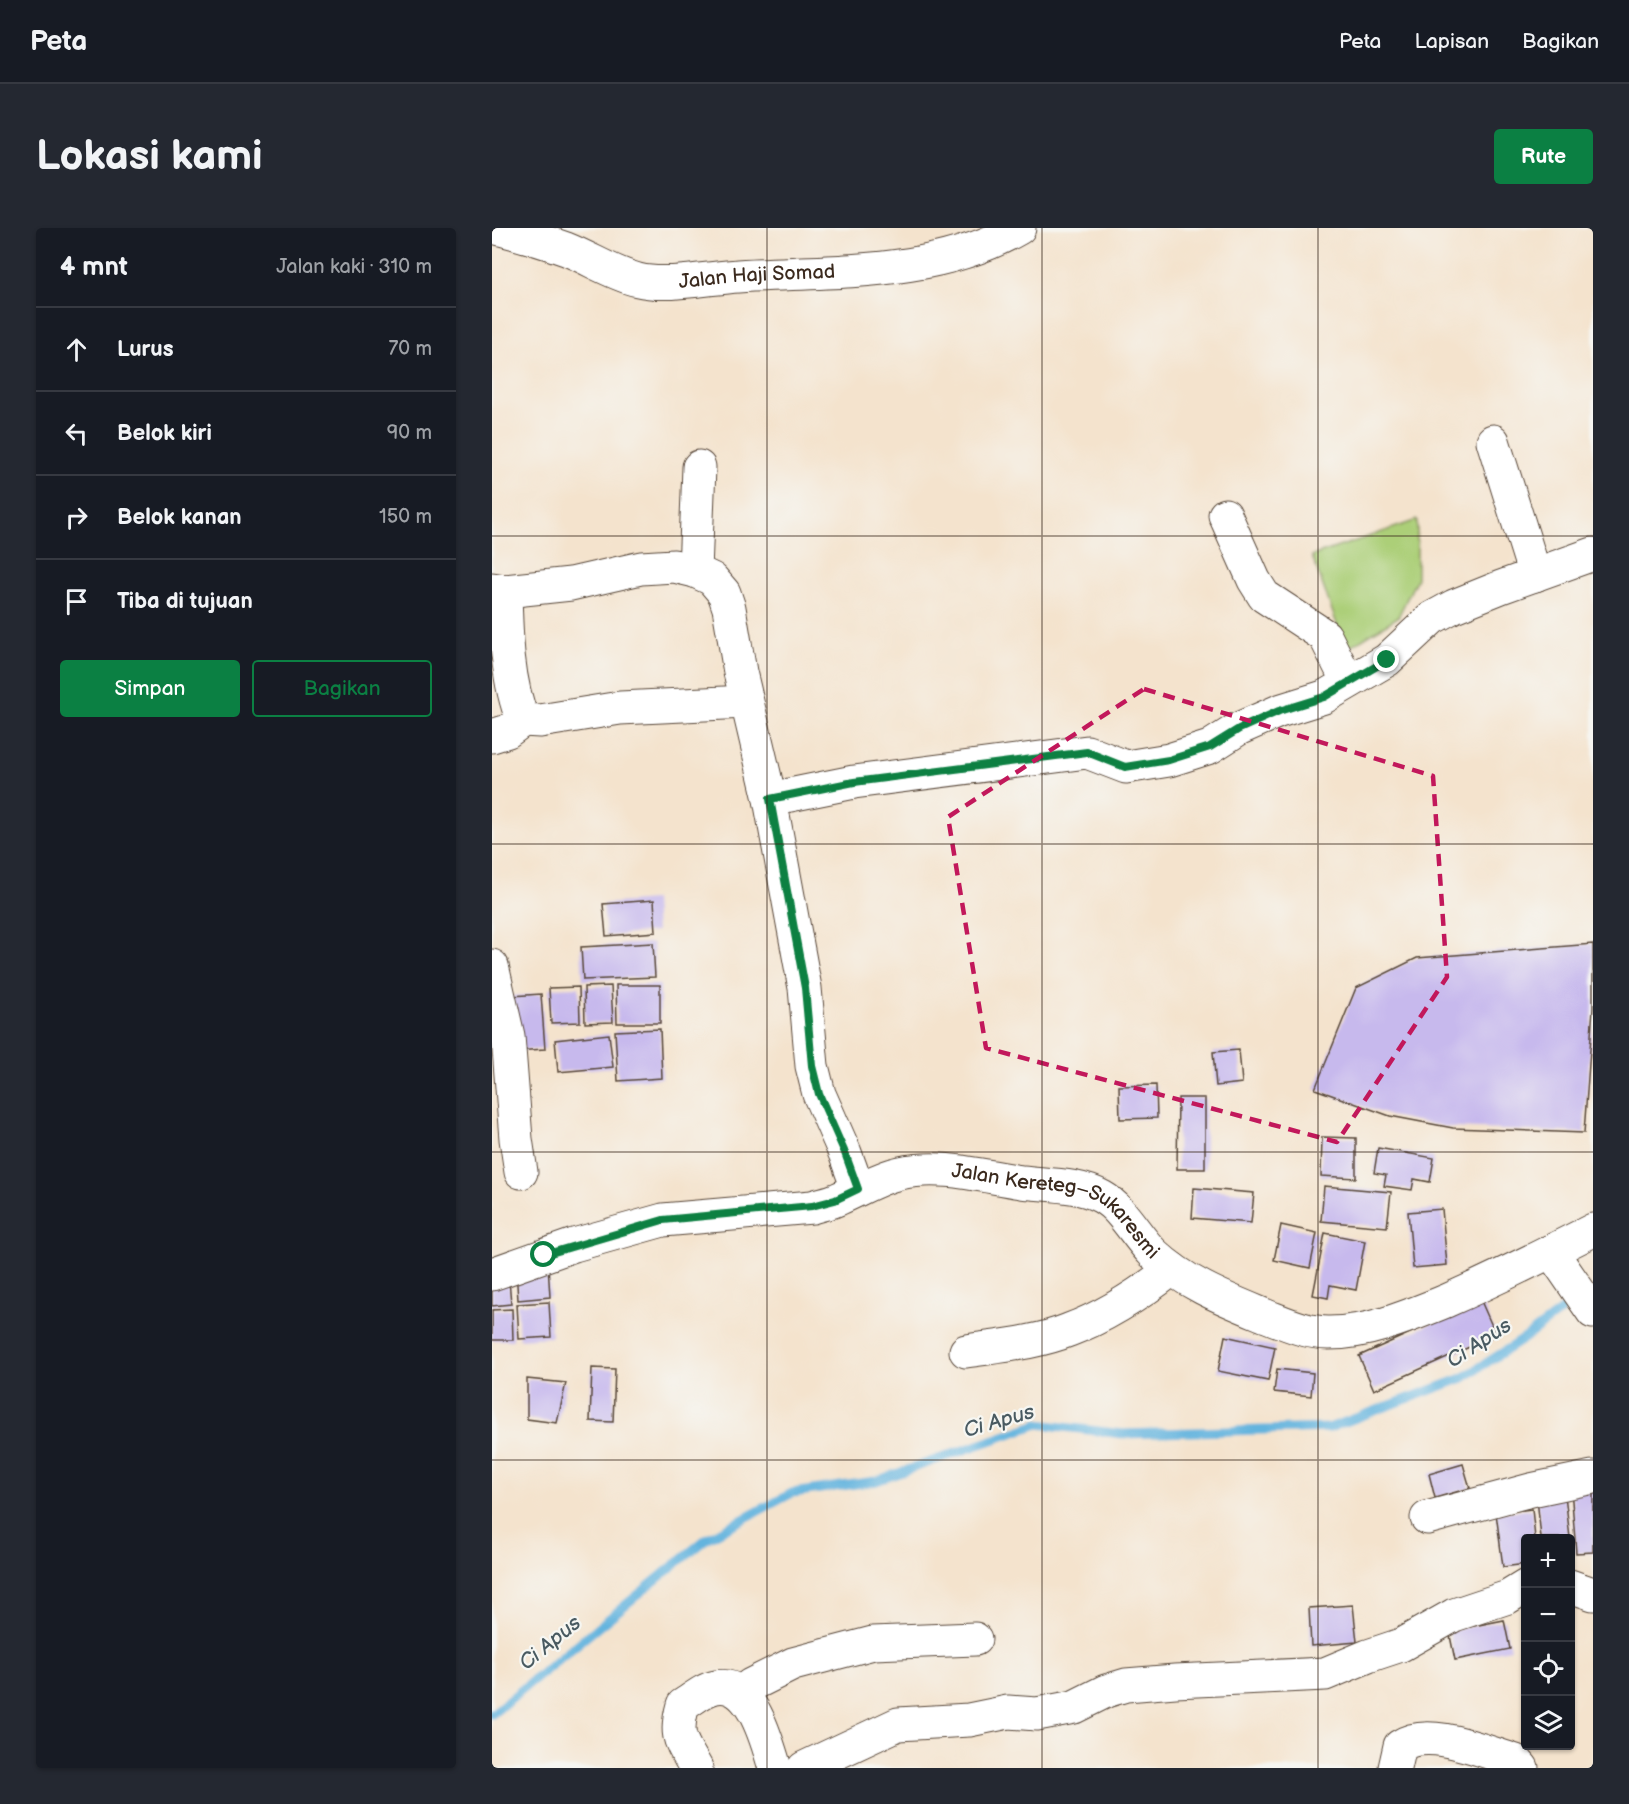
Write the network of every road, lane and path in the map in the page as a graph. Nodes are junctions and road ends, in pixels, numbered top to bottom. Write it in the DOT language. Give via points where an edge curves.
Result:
graph roads {
  1 [pos="496,228"];
  2 [pos="1019,228"];
  3 [pos="1492,441"];
  4 [pos="699,467"];
  5 [pos="1225,515"];
  6 [pos="1593,554"];
  7 [pos="695,571"];
  8 [pos="1535,575"];
  9 [pos="498,590"];
  10 [pos="1348,682"];
  11 [pos="746,702"];
  12 [pos="523,720"];
  13 [pos="492,736"];
  14 [pos="770,799"];
  15 [pos="492,966"];
  16 [pos="501,1074"];
  17 [pos="521,1172"];
  18 [pos="858,1189"];
  19 [pos="1593,1230"];
  20 [pos="1558,1260"];
  21 [pos="1172,1269"];
  22 [pos="492,1274"];
  23 [pos="1593,1312"];
  24 [pos="966,1351"];
  25 [pos="1593,1477"];
  26 [pos="1427,1518"];
  27 [pos="1523,1588"];
  28 [pos="1575,1588"];
  29 [pos="1593,1594"];
  30 [pos="975,1639"];
  31 [pos="741,1693"];
  32 [pos="696,1768"];
  33 [pos="775,1768"];
  34 [pos="804,1768"];
  35 [pos="1395,1768"];
  36 [pos="1522,1768"];
  1 -- 2 [label="street, Jalan Haji Somad" via="566,249 638,280 658,283 923,262 970,252"];
  3 -- 8 [label="street"];
  4 -- 7 [label="street"];
  5 -- 10 [label="street" via="1264,596 1325,636"];
  6 -- 8 [label="street"];
  7 -- 9 [label="street" via="674,566 641,567 571,584"];
  7 -- 11 [label="street" via="712,579 724,593"];
  8 -- 10 [label="street" via="1432,618 1387,660"];
  9 -- 12 [label="street" via="513,688"];
  10 -- 14 [label="street" via="1324,697 1239,729 1210,747 1169,760 1125,767 1087,752 854,782"];
  11 -- 12 [label="street" via="620,708 540,721"];
  11 -- 14 [label="street"];
  12 -- 13 [label="street"];
  14 -- 18 [label="street" via="805,988 812,1066 819,1094"];
  15 -- 16 [label="street" via="508,1036"];
  16 -- 17 [label="street"];
  18 -- 21 [label="street, Jalan Kereteg–Sukaresmi" via="900,1173 933,1170 1090,1192 1110,1203"];
  18 -- 22 [label="street, Jalan Kereteg–Sukaresmi" via="812,1206 663,1220"];
  19 -- 20 [label="street, Jalan Kereteg–Sukaresmi"];
  20 -- 21 [label="street, Jalan Kereteg–Sukaresmi" via="1500,1278 1412,1315 1350,1332 1327,1333 1300,1329 1229,1301"];
  20 -- 23 [label="street"];
  21 -- 24 [label="street" via="1112,1311 1068,1331"];
  25 -- 26 [label="street"];
  27 -- 34 [label="street" via="1454,1615 1401,1645 1325,1674 1126,1685 1053,1712 1008,1712 969,1720 898,1724"];
  28 -- 29 [label="street"];
  30 -- 31 [label="street" via="873,1643 793,1664"];
  31 -- 32 [label="street" via="731,1687 715,1687 683,1705 678,1730 680,1743"];
  31 -- 33 [label="street" via="763,1728"];
  35 -- 36 [label="street" via="1400,1746 1423,1737 1439,1738 1516,1761"];
}
